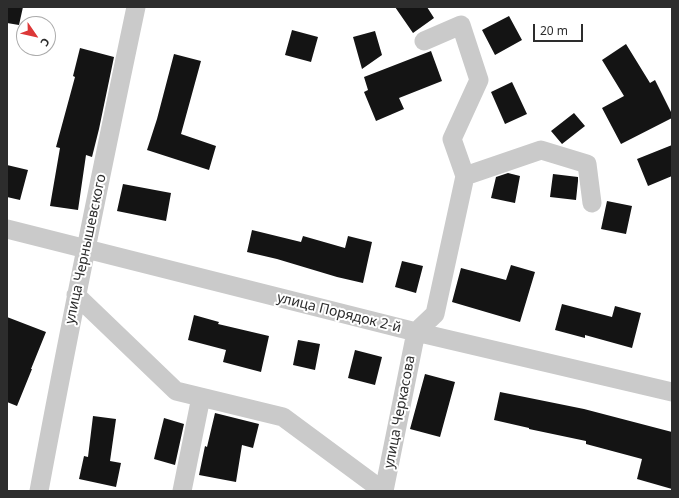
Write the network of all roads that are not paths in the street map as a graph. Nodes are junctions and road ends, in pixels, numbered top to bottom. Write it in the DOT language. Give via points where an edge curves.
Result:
graph roads {
  1 [pos="136,7"];
  2 [pos="424,41"];
  3 [pos="465,176"];
  4 [pos="592,203"];
  5 [pos="7,229"];
  6 [pos="86,248"];
  7 [pos="76,295"];
  8 [pos="416,332"];
  9 [pos="672,392"];
  10 [pos="201,397"];
  11 [pos="39,491"];
  12 [pos="182,491"];
  13 [pos="384,491"];
  1 -- 6 [label="street, улица Чернышевского"];
  2 -- 3 [label="street" via="461,25 479,80 452,139"];
  3 -- 4 [label="street" via="541,150 587,164"];
  3 -- 8 [label="street" via="435,314"];
  5 -- 6 [label="street, улица Порядок 2-й"];
  6 -- 7 [label="street, улица Чернышевского"];
  6 -- 8 [label="street, улица Порядок 2-й"];
  7 -- 10 [label="street" via="176,391"];
  7 -- 11 [label="street, улица Чернышевского"];
  8 -- 9 [label="street, улица Порядок 2-й"];
  8 -- 13 [label="street, улица Черкасова"];
  10 -- 12 [label="street"];
  10 -- 13 [label="street" via="284,417"];
}
